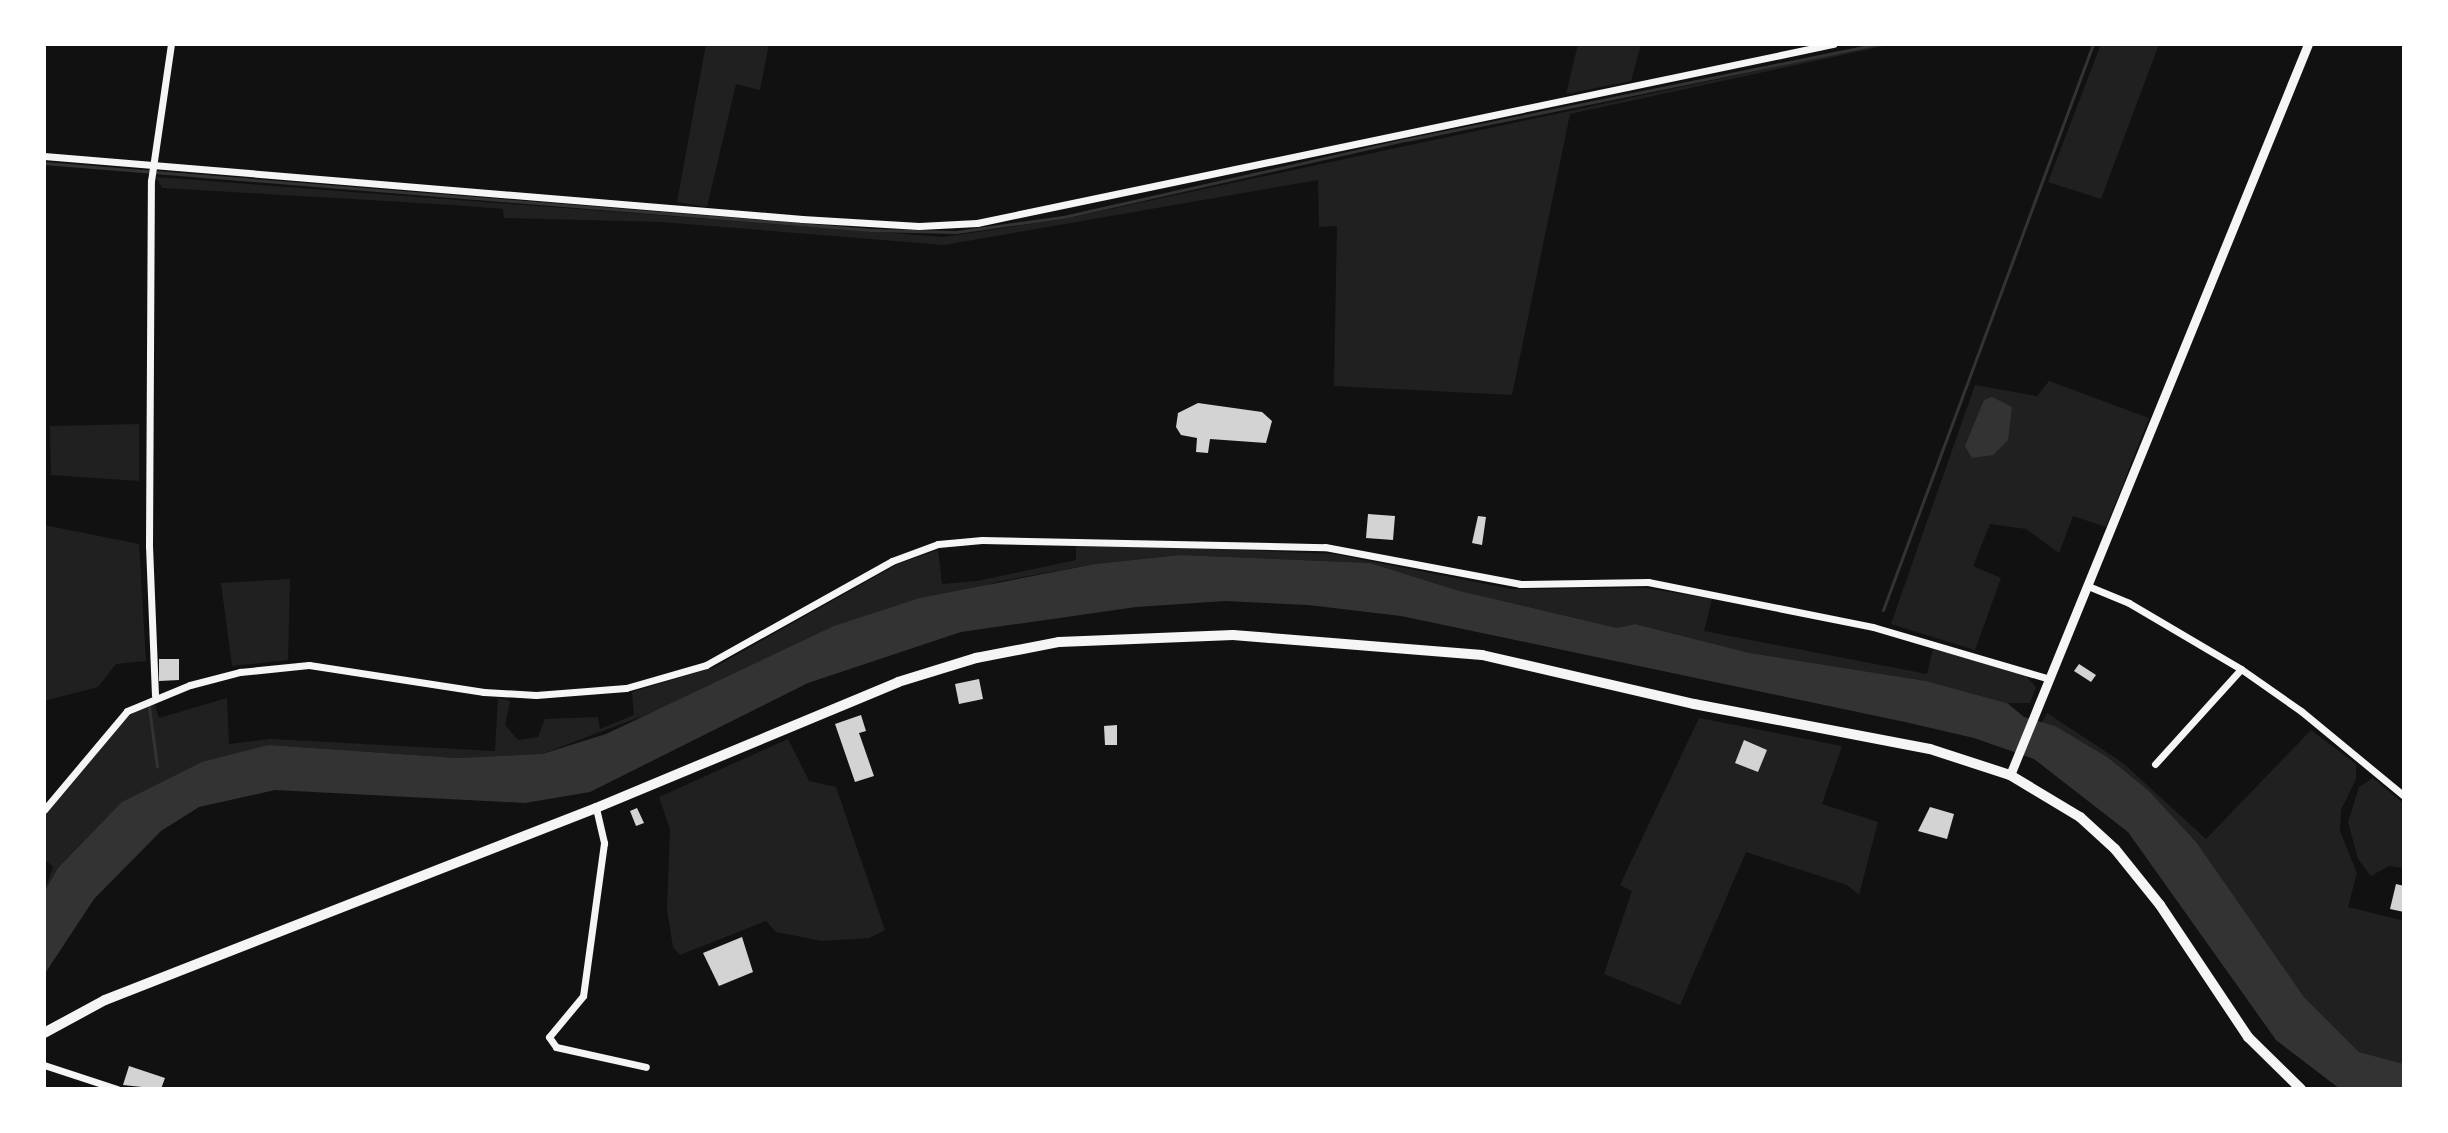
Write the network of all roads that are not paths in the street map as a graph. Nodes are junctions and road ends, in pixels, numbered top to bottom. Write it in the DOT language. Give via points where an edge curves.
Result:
graph roads {
  1 [pos="171,44"];
  2 [pos="1833,44"];
  3 [pos="2308,44"];
  4 [pos="44,156"];
  5 [pos="152,170"];
  6 [pos="2088,586"];
  7 [pos="2241,669"];
  8 [pos="2050,679"];
  9 [pos="155,695"];
  10 [pos="2155,764"];
  11 [pos="2010,775"];
  12 [pos="2404,796"];
  13 [pos="596,808"];
  14 [pos="44,810"];
  15 [pos="44,1033"];
  16 [pos="44,1065"];
  17 [pos="646,1067"];
  18 [pos="117,1089"];
  19 [pos="2301,1089"];
  1 -- 5 [label="street"];
  2 -- 5 [label="street" via="977,223 818,221"];
  3 -- 6 [label="main road"];
  4 -- 5 [label="street"];
  5 -- 9 [label="street" via="149,546"];
  6 -- 7 [label="street" via="2129,603"];
  6 -- 8 [label="main road"];
  7 -- 10 [label="street"];
  7 -- 12 [label="street"];
  8 -- 9 [label="street" via="1861,624 1648,582 1520,584 1325,547 1052,538 938,544 892,561 706,665 626,688 561,694 484,692 309,665 240,672"];
  8 -- 11 [label="main road"];
  9 -- 14 [label="street" via="127,711 101,736"];
  11 -- 13 [label="main road" via="1930,749 1694,704 1482,655 1358,642 1172,635 1059,642 976,658 865,694"];
  11 -- 19 [label="main road" via="2080,817 2115,849 2160,905 2248,1037"];
  13 -- 15 [label="main road" via="105,1000"];
  13 -- 17 [label="street" via="604,843 583,996 552,1029 551,1044"];
  16 -- 18 [label="street"];
}
